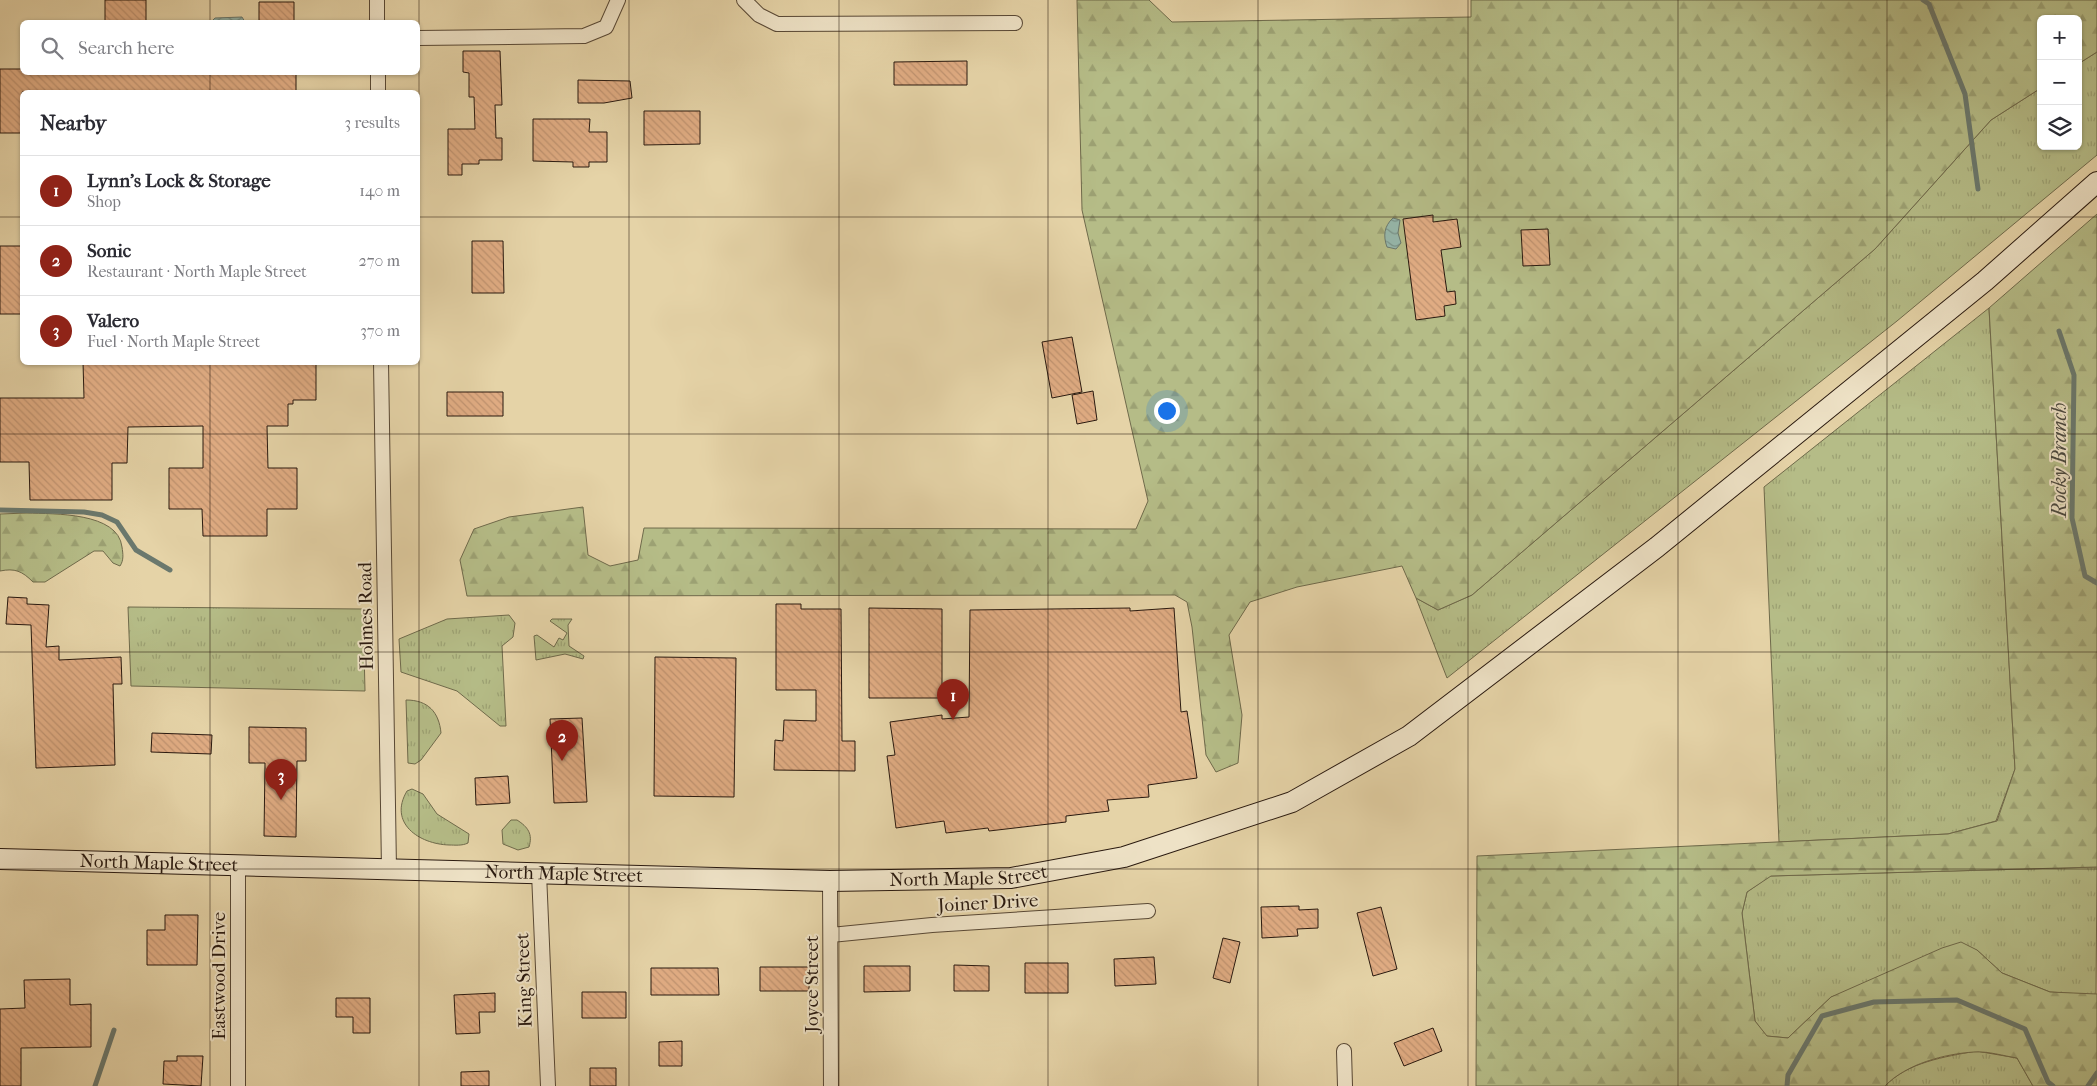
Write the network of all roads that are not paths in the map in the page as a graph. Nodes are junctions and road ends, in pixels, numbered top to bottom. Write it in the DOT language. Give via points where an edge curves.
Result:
graph roads {
  1 [pos="377,0"];
  2 [pos="618,0"];
  3 [pos="744,0"];
  4 [pos="377,20"];
  5 [pos="1015,24"];
  6 [pos="420,38"];
  7 [pos="378,75"];
  8 [pos="378,90"];
  9 [pos="2097,182"];
  10 [pos="381,365"];
  11 [pos="0,859"];
  12 [pos="238,866"];
  13 [pos="389,869"];
  14 [pos="539,873"];
  15 [pos="830,881"];
  16 [pos="1148,911"];
  17 [pos="831,935"];
  18 [pos="1344,1052"];
  19 [pos="238,1086"];
  20 [pos="548,1086"];
  21 [pos="831,1086"];
  22 [pos="1345,1086"];
  1 -- 4 [label="street"];
  2 -- 6 [label="street" via="606,28 584,36"];
  3 -- 5 [label="street" via="759,15 777,24"];
  7 -- 8 [label="street"];
  9 -- 15 [label="main road, North Maple Street" via="1985,281 1658,547 1409,736 1292,802 1124,857 1010,878"];
  10 -- 13 [label="street, Holmes Road"];
  11 -- 12 [label="main road, North Maple Street"];
  12 -- 13 [label="main road, North Maple Street"];
  12 -- 19 [label="street, Eastwood Drive"];
  13 -- 14 [label="main road, North Maple Street"];
  14 -- 15 [label="main road, North Maple Street"];
  14 -- 20 [label="street, King Street"];
  15 -- 17 [label="street, Joyce Street"];
  16 -- 17 [label="street, Joiner Drive"];
  17 -- 21 [label="street, Joyce Street"];
  18 -- 22 [label="street"];
}
